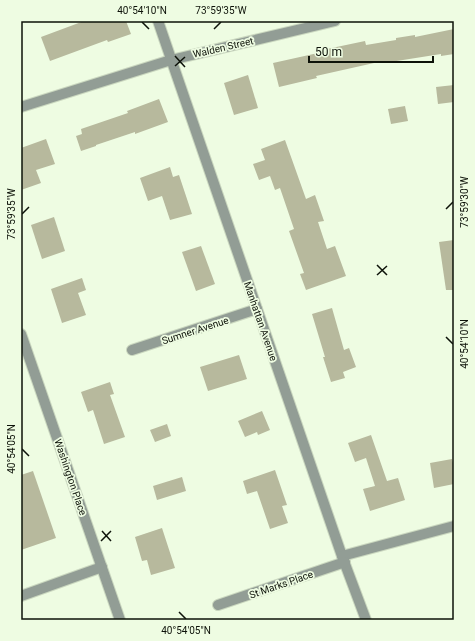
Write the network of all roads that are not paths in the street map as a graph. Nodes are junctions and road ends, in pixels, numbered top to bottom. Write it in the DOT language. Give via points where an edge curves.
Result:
graph roads {
  1 [pos="158,21"];
  2 [pos="335,21"];
  3 [pos="172,60"];
  4 [pos="21,108"];
  5 [pos="257,309"];
  6 [pos="21,334"];
  7 [pos="132,350"];
  8 [pos="454,526"];
  9 [pos="344,559"];
  10 [pos="102,567"];
  11 [pos="21,596"];
  12 [pos="218,605"];
  13 [pos="120,620"];
  14 [pos="366,620"];
  1 -- 3 [label="street, Manhattan Avenue"];
  2 -- 3 [label="street, Walden Street"];
  3 -- 4 [label="street, Walden Street"];
  3 -- 5 [label="street, Manhattan Avenue"];
  5 -- 7 [label="street, Sumner Avenue"];
  5 -- 9 [label="street, Manhattan Avenue"];
  6 -- 10 [label="street, Washington Place"];
  8 -- 9 [label="street, St Marks Place"];
  9 -- 12 [label="street, St Marks Place"];
  9 -- 14 [label="street, Manhattan Avenue"];
  10 -- 11 [label="street"];
  10 -- 13 [label="street, Washington Place"];
}
